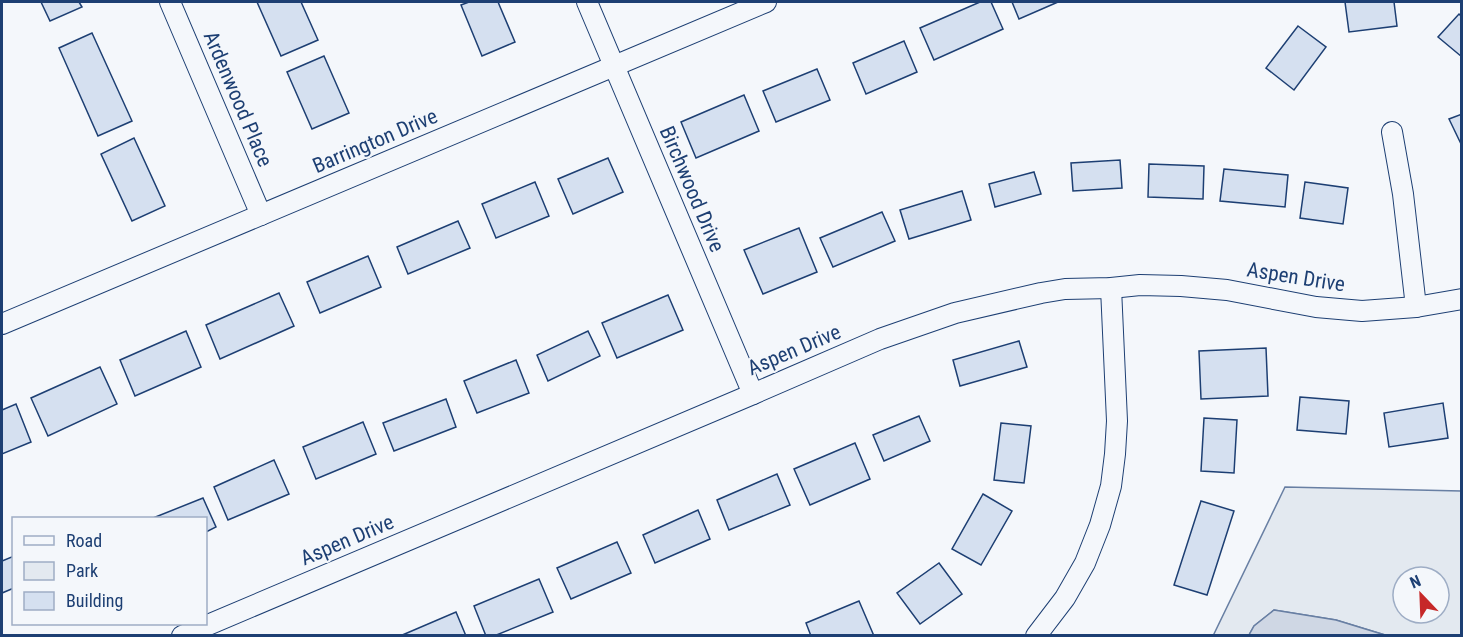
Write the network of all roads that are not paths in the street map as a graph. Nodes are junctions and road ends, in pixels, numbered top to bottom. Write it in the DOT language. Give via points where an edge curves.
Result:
graph roads {
  1 [pos="170,2"];
  2 [pos="587,2"];
  3 [pos="766,2"];
  4 [pos="614,66"];
  5 [pos="1392,132"];
  6 [pos="261,215"];
  7 [pos="1111,288"];
  8 [pos="1461,298"];
  9 [pos="1416,307"];
  10 [pos="2,324"];
  11 [pos="753,394"];
  12 [pos="182,636"];
  13 [pos="1036,636"];
  1 -- 6 [label="street, Ardenwood Place"];
  2 -- 4 [label="street, Birchwood Drive"];
  3 -- 4 [label="street, Barrington Drive"];
  4 -- 6 [label="street, Barrington Drive"];
  4 -- 11 [label="street, Birchwood Drive"];
  5 -- 9 [label="street"];
  6 -- 10 [label="street, Barrington Drive"];
  7 -- 9 [label="street, Aspen Drive" via="1140,285 1227,290 1316,307 1362,311"];
  7 -- 11 [label="street, Aspen Drive" via="1065,289 955,313 880,339"];
  7 -- 13 [label="street" via="1117,421 1111,486 1085,563"];
  8 -- 9 [label="street, Aspen Drive"];
  11 -- 12 [label="street, Aspen Drive"];
}
